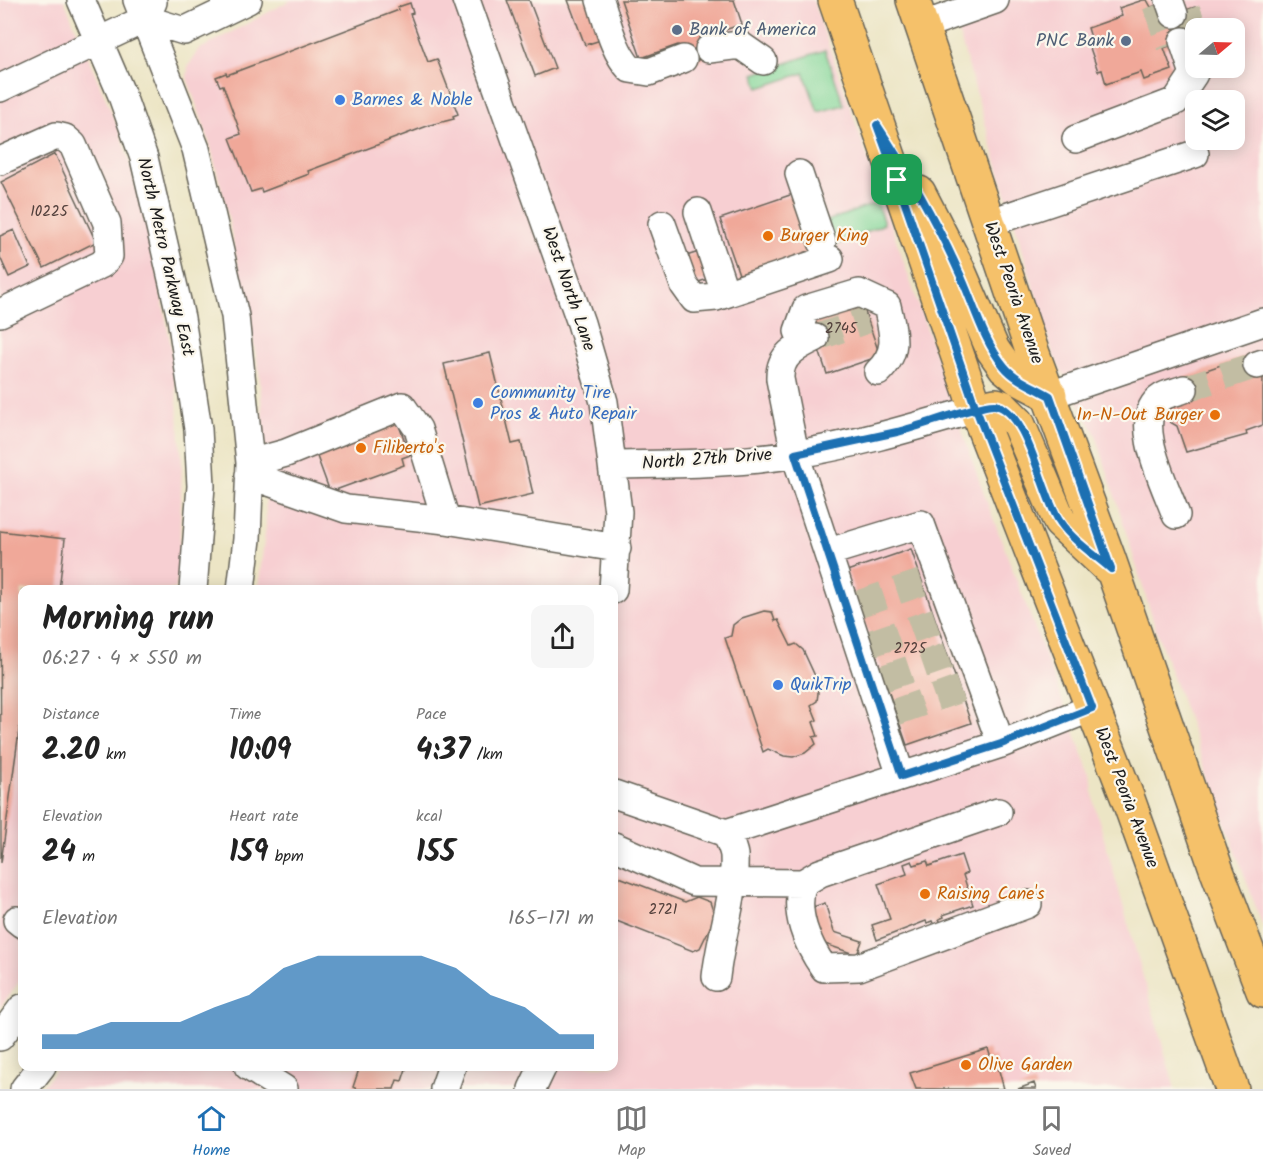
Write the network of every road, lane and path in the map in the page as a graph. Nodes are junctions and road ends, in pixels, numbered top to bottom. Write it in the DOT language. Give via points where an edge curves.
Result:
graph roads {
  1 [pos="81,0"];
  2 [pos="248,0"];
  3 [pos="466,0"];
  4 [pos="600,0"];
  5 [pos="835,0"];
  6 [pos="995,0"];
  7 [pos="145,6"];
  8 [pos="917,13"];
  9 [pos="98,40"];
  10 [pos="708,49"];
  11 [pos="683,59"];
  12 [pos="1185,60"];
  13 [pos="763,61"];
  14 [pos="0,88"];
  15 [pos="877,125"];
  16 [pos="1076,139"];
  17 [pos="1195,154"];
  18 [pos="0,161"];
  19 [pos="799,174"];
  20 [pos="698,212"];
  21 [pos="988,223"];
  22 [pos="662,224"];
  23 [pos="722,284"];
  24 [pos="0,313"];
  25 [pos="1263,322"];
  26 [pos="878,372"];
  27 [pos="1184,389"];
  28 [pos="1050,396"];
  29 [pos="976,409"];
  30 [pos="795,454"];
  31 [pos="613,465"];
  32 [pos="249,469"];
  33 [pos="1176,515"];
  34 [pos="446,520"];
  35 [pos="617,548"];
  36 [pos="829,552"];
  37 [pos="1111,569"];
  38 [pos="193,585"];
  39 [pos="242,585"];
  40 [pos="613,585"];
  41 [pos="1092,708"];
  42 [pos="1001,744"];
  43 [pos="902,776"];
  44 [pos="618,795"];
  45 [pos="998,812"];
  46 [pos="726,833"];
  47 [pos="618,848"];
  48 [pos="731,883"];
  49 [pos="803,883"];
  50 [pos="1028,904"];
  51 [pos="716,976"];
  52 [pos="1263,991"];
  53 [pos="18,1013"];
  54 [pos="0,1037"];
  55 [pos="38,1071"];
  56 [pos="256,1071"];
  57 [pos="450,1071"];
  58 [pos="541,1071"];
  59 [pos="24,1089"];
  60 [pos="284,1089"];
  61 [pos="444,1089"];
  62 [pos="532,1089"];
  63 [pos="1232,1089"];
  1 -- 9 [label="street, North Metro Parkway East"];
  2 -- 7 [label="street" via="184,32"];
  3 -- 31 [label="street, West North Lane" via="581,323 604,402"];
  4 -- 11 [label="street" via="613,40 630,69 648,72"];
  5 -- 15 [label="main road, West Peoria Avenue"];
  6 -- 8 [label="street"];
  7 -- 9 [label="street"];
  7 -- 32 [label="street" via="196,149 220,244 240,351"];
  8 -- 21 [label="main road, West Peoria Avenue"];
  9 -- 14 [label="street"];
  9 -- 38 [label="street, North Metro Parkway East" via="144,158 182,318 198,429 201,486"];
  10 -- 13 [label="street" via="740,45"];
  12 -- 16 [label="street" via="1176,101"];
  15 -- 28 [label="main road" via="911,177 958,269 993,350 1005,368"];
  15 -- 29 [label="main road, West Peoria Avenue"];
  17 -- 21 [label="street"];
  18 -- 24 [label="street" via="56,136 65,138 73,145 107,223 109,256 102,264"];
  19 -- 22 [label="street" via="826,250 716,297 694,299 684,285"];
  20 -- 23 [label="street"];
  21 -- 28 [label="main road, West Peoria Avenue"];
  25 -- 28 [label="street"];
  26 -- 30 [label="street" via="891,360 894,336 859,293 806,309 798,331 809,341 789,353 779,368"];
  27 -- 33 [label="street" via="1162,397 1147,417 1147,432"];
  28 -- 37 [label="main road, West Peoria Avenue"];
  29 -- 30 [label="street, North 27th Drive" via="909,429"];
  29 -- 37 [label="main road" via="996,405 1018,423 1060,522"];
  29 -- 41 [label="main road, West Peoria Avenue"];
  30 -- 31 [label="street, North 27th Drive" via="710,463"];
  30 -- 36 [label="street"];
  31 -- 35 [label="street, West North Lane"];
  32 -- 34 [label="street" via="346,509"];
  32 -- 34 [label="street" via="402,406 418,429"];
  32 -- 39 [label="street"];
  34 -- 35 [label="street"];
  35 -- 40 [label="street, West North Lane"];
  36 -- 42 [label="street" via="921,524 931,579 969,686"];
  36 -- 43 [label="street" via="853,606 878,681"];
  37 -- 52 [label="main road, West Peoria Avenue"];
  41 -- 42 [label="street"];
  41 -- 63 [label="main road, West Peoria Avenue"];
  42 -- 43 [label="street"];
  43 -- 46 [label="street"];
  44 -- 46 [label="street"];
  45 -- 49 [label="street" via="820,873"];
  46 -- 48 [label="street" via="734,854"];
  47 -- 48 [label="street" via="694,882"];
  48 -- 49 [label="street"];
  48 -- 51 [label="street"];
  49 -- 50 [label="street" via="797,900 810,948 824,968 859,967"];
  53 -- 54 [label="street"];
  55 -- 59 [label="street"];
  56 -- 60 [label="street"];
  57 -- 61 [label="street"];
  58 -- 62 [label="street"];
}
